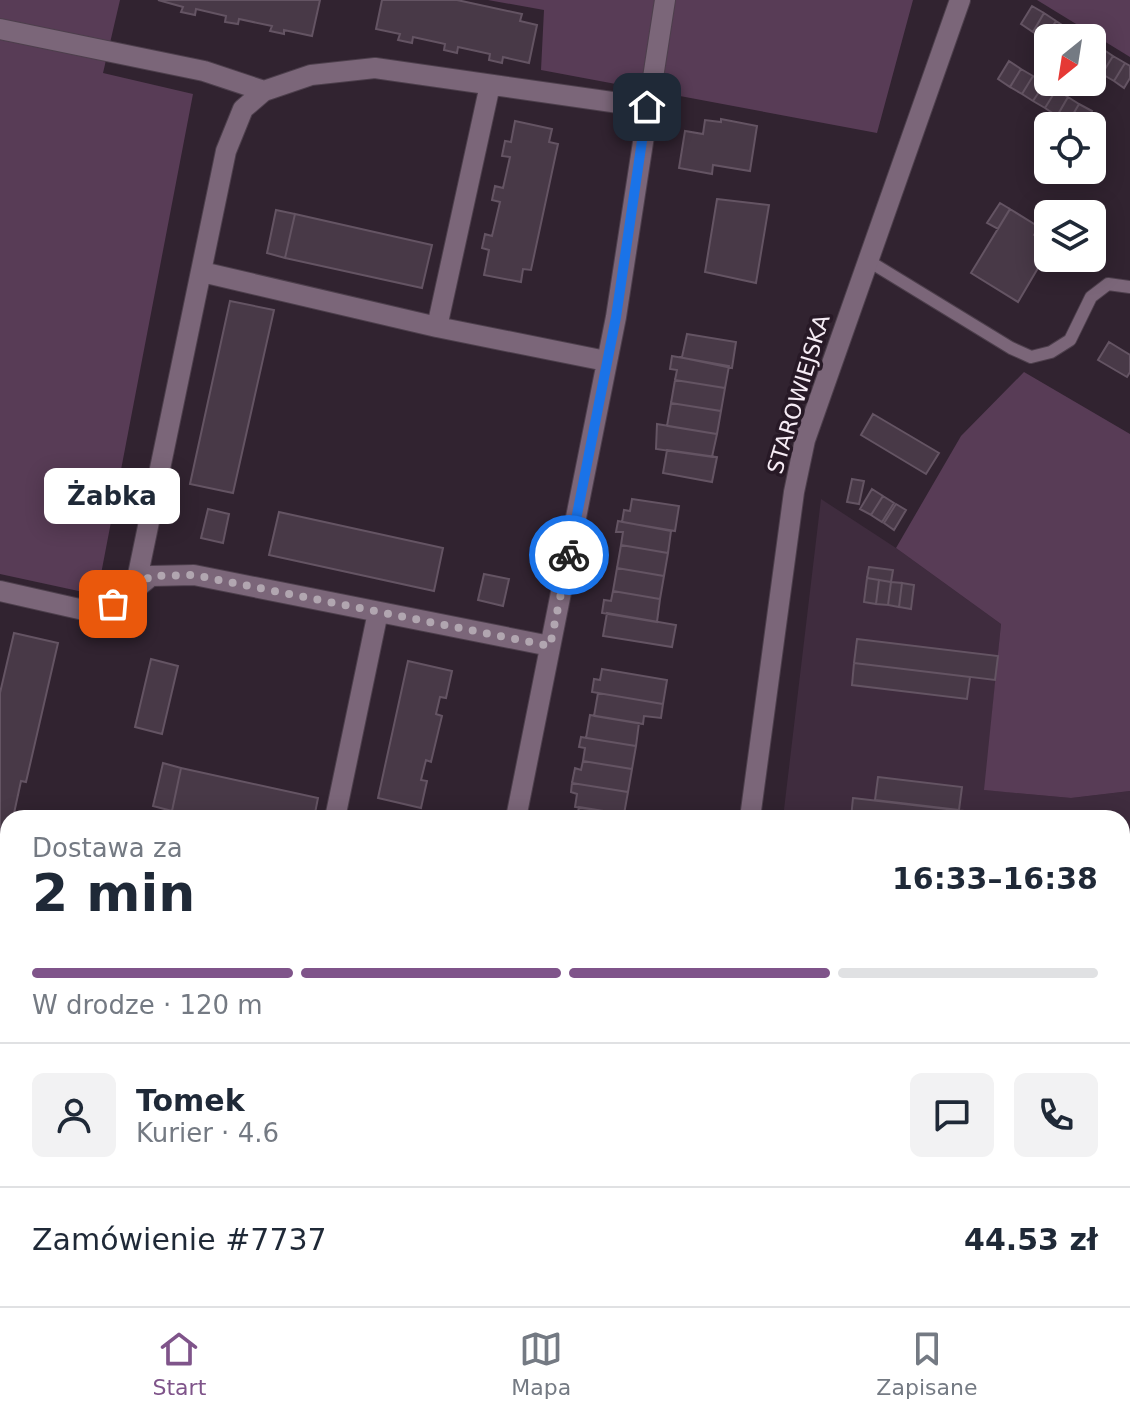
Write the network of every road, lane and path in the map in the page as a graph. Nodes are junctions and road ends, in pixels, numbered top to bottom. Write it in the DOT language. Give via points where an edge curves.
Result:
graph roads {
  1 [pos="665,0"];
  2 [pos="960,0"];
  3 [pos="0,29"];
  4 [pos="490,85"];
  5 [pos="264,91"];
  6 [pos="647,107"];
  7 [pos="867,260"];
  8 [pos="202,272"];
  9 [pos="1130,287"];
  10 [pos="437,327"];
  11 [pos="606,361"];
  12 [pos="135,589"];
  13 [pos="0,591"];
  14 [pos="378,612"];
  15 [pos="550,646"];
  16 [pos="337,810"];
  17 [pos="518,810"];
  18 [pos="751,810"];
  1 -- 6 [label="street"];
  2 -- 7 [label="street, STAROWIEJSKA"];
  3 -- 5 [label="street" via="204,71"];
  4 -- 5 [label="street" via="375,68 311,75"];
  4 -- 6 [label="street"];
  4 -- 10 [label="street"];
  5 -- 8 [label="street" via="243,109 226,151"];
  6 -- 11 [label="street"];
  7 -- 9 [label="lane" via="1031,357 1070,340 1091,297 1108,284"];
  7 -- 18 [label="street, STAROWIEJSKA" via="805,440 794,492"];
  8 -- 10 [label="street"];
  8 -- 12 [label="street"];
  10 -- 11 [label="street"];
  11 -- 15 [label="street"];
  12 -- 13 [label="street" via="97,613"];
  12 -- 14 [label="street" via="151,576 194,575"];
  14 -- 15 [label="street"];
  14 -- 16 [label="street"];
  15 -- 17 [label="street"];
}
